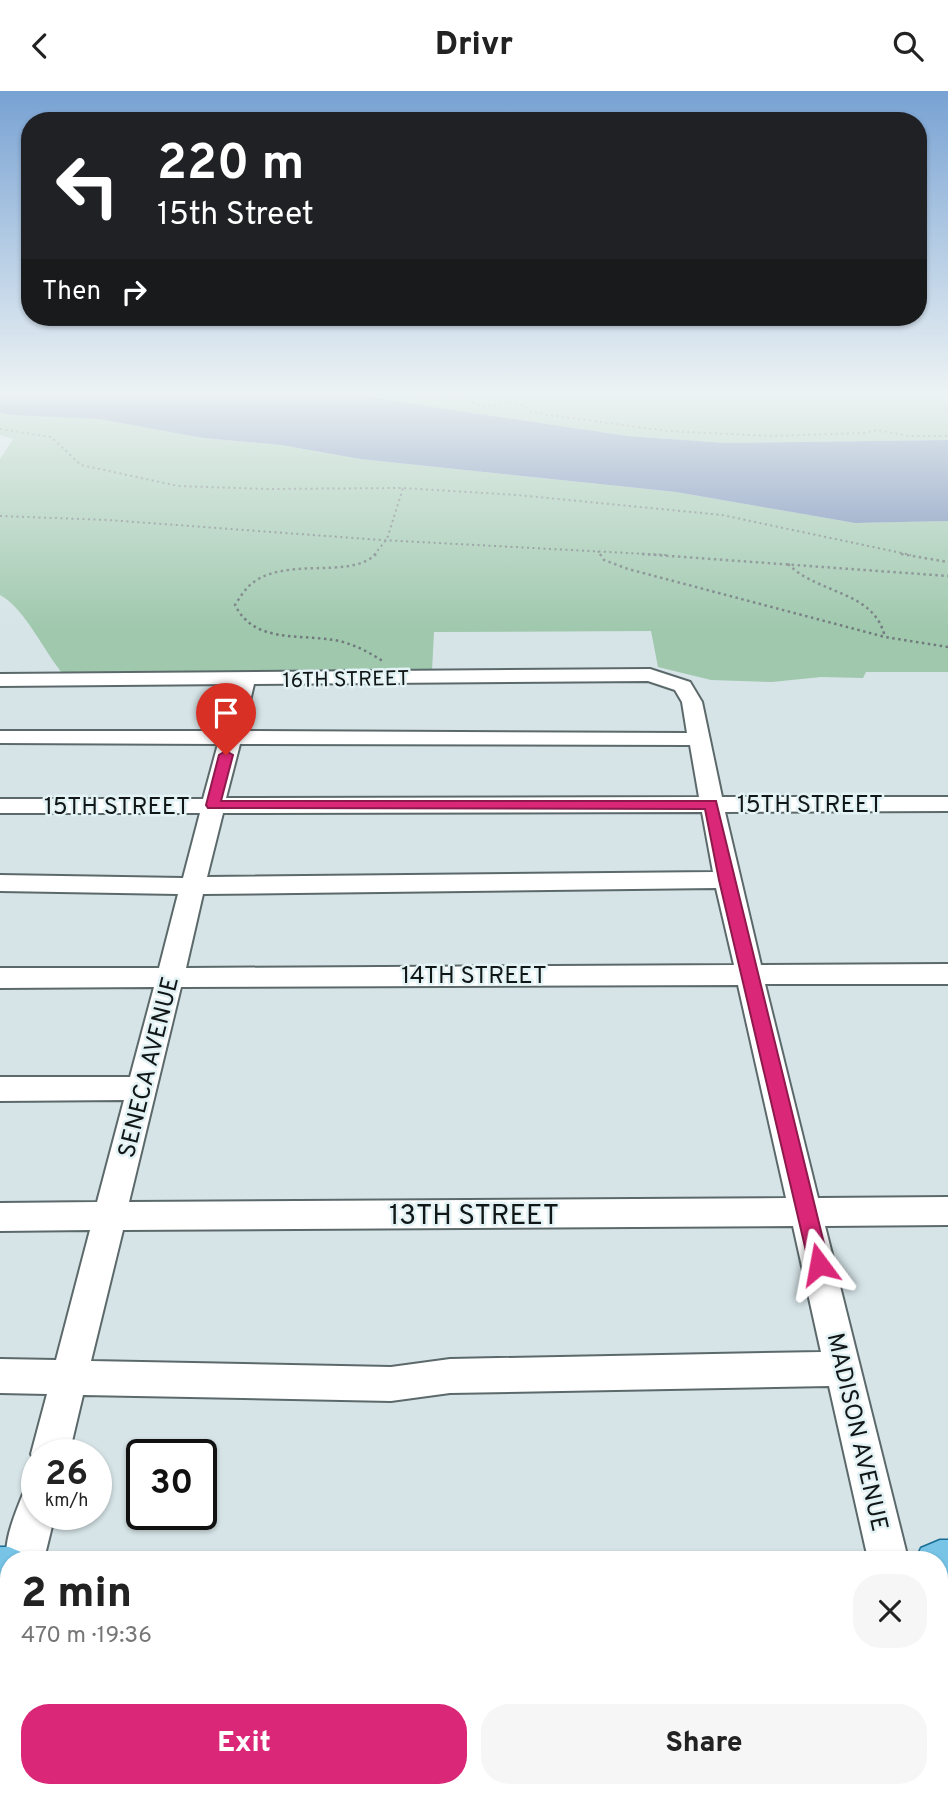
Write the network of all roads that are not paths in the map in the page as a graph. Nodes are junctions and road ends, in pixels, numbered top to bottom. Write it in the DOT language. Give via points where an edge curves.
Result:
graph roads {
  1 [pos="650,675"];
  2 [pos="0,680"];
  3 [pos="245,680"];
  4 [pos="231,736"];
  5 [pos="0,737"];
  6 [pos="700,739"];
  7 [pos="711,804"];
  8 [pos="948,804"];
  9 [pos="213,805"];
  10 [pos="0,806"];
  11 [pos="727,880"];
  12 [pos="0,883"];
  13 [pos="193,885"];
  14 [pos="750,974"];
  15 [pos="948,974"];
  16 [pos="170,977"];
  17 [pos="0,978"];
  18 [pos="142,1087"];
  19 [pos="0,1089"];
  20 [pos="948,1211"];
  21 [pos="807,1212"];
  22 [pos="0,1217"];
  23 [pos="110,1217"];
  24 [pos="843,1369"];
  25 [pos="70,1375"];
  26 [pos="0,1376"];
  27 [pos="54,1439"];
  28 [pos="31,1530"];
  29 [pos="26,1551"];
  30 [pos="886,1551"];
  1 -- 3 [label="street, 16TH STREET"];
  1 -- 6 [label="street, MADISON AVENUE" via="671,680 690,694"];
  2 -- 3 [label="street, 16TH STREET"];
  3 -- 4 [label="street, SENECA AVENUE"];
  4 -- 5 [label="street"];
  4 -- 6 [label="street"];
  4 -- 9 [label="street, SENECA AVENUE"];
  6 -- 7 [label="street, MADISON AVENUE"];
  7 -- 8 [label="street, 15TH STREET"];
  7 -- 9 [label="street, 15TH STREET"];
  7 -- 11 [label="street, MADISON AVENUE"];
  9 -- 10 [label="street, 15TH STREET"];
  9 -- 13 [label="street, SENECA AVENUE"];
  11 -- 13 [label="street"];
  11 -- 14 [label="street, MADISON AVENUE"];
  12 -- 13 [label="street"];
  13 -- 16 [label="street, SENECA AVENUE"];
  14 -- 15 [label="street, 14TH STREET"];
  14 -- 16 [label="street, 14TH STREET"];
  14 -- 21 [label="street, MADISON AVENUE"];
  16 -- 17 [label="street, 14TH STREET"];
  16 -- 18 [label="street, SENECA AVENUE"];
  18 -- 19 [label="street"];
  18 -- 23 [label="street, SENECA AVENUE"];
  20 -- 21 [label="street, 13TH STREET"];
  21 -- 23 [label="street, 13TH STREET"];
  21 -- 24 [label="street, MADISON AVENUE"];
  22 -- 23 [label="street, 13TH STREET"];
  23 -- 25 [label="street, SENECA AVENUE"];
  24 -- 25 [label="street" via="450,1376 391,1384"];
  24 -- 30 [label="street, MADISON AVENUE"];
  25 -- 26 [label="street"];
  25 -- 27 [label="street, SENECA AVENUE"];
  28 -- 29 [label="street"];
}
